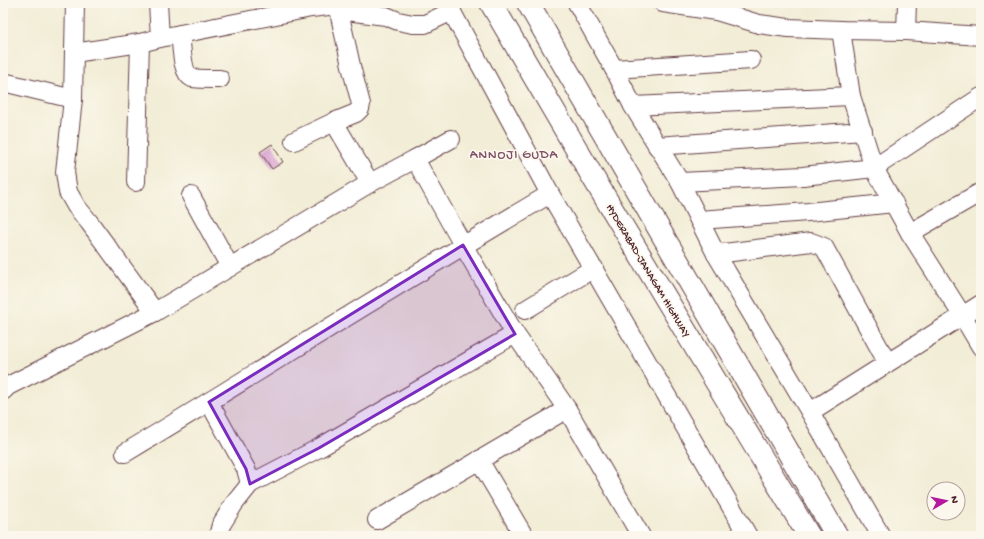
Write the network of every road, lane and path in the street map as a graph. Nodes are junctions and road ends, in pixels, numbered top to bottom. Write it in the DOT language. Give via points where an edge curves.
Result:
graph roads {
  1 [pos="75,3"];
  2 [pos="158,3"];
  3 [pos="491,3"];
  4 [pos="528,3"];
  5 [pos="577,3"];
  6 [pos="663,3"];
  7 [pos="667,3"];
  8 [pos="907,3"];
  9 [pos="337,4"];
  10 [pos="450,7"];
  11 [pos="715,7"];
  12 [pos="841,30"];
  13 [pos="906,31"];
  14 [pos="180,34"];
  15 [pos="981,36"];
  16 [pos="160,38"];
  17 [pos="140,43"];
  18 [pos="74,53"];
  19 [pos="751,60"];
  20 [pos="614,69"];
  21 [pos="220,79"];
  22 [pos="3,82"];
  23 [pos="851,96"];
  24 [pos="981,97"];
  25 [pos="73,99"];
  26 [pos="633,106"];
  27 [pos="334,122"];
  28 [pos="862,131"];
  29 [pos="451,139"];
  30 [pos="294,141"];
  31 [pos="657,146"];
  32 [pos="415,159"];
  33 [pos="874,168"];
  34 [pos="136,182"];
  35 [pos="680,182"];
  36 [pos="370,183"];
  37 [pos="981,192"];
  38 [pos="550,194"];
  39 [pos="191,196"];
  40 [pos="894,203"];
  41 [pos="700,220"];
  42 [pos="910,233"];
  43 [pos="463,245"];
  44 [pos="716,254"];
  45 [pos="230,267"];
  46 [pos="594,268"];
  47 [pos="981,304"];
  48 [pos="526,310"];
  49 [pos="155,312"];
  50 [pos="962,315"];
  51 [pos="515,334"];
  52 [pos="981,348"];
  53 [pos="887,362"];
  54 [pos="3,391"];
  55 [pos="208,402"];
  56 [pos="567,409"];
  57 [pos="810,412"];
  58 [pos="125,453"];
  59 [pos="479,460"];
  60 [pos="250,484"];
  61 [pos="377,520"];
  62 [pos="218,536"];
  63 [pos="524,536"];
  64 [pos="641,536"];
  65 [pos="748,536"];
  66 [pos="808,536"];
  67 [pos="837,536"];
  68 [pos="881,536"];
  1 -- 18 [label="street"];
  2 -- 16 [label="street"];
  3 -- 66 [label="highway, HYDERABAD-JANAGAM HIGHWAY"];
  4 -- 67 [label="highway"];
  5 -- 20 [label="street"];
  6 -- 7 [label="street"];
  7 -- 11 [label="street"];
  8 -- 13 [label="street"];
  9 -- 10 [label="street" via="346,11 386,16 413,24 425,24"];
  9 -- 14 [label="street"];
  9 -- 27 [label="street" via="361,104 356,113"];
  10 -- 38 [label="street"];
  11 -- 12 [label="street" via="759,24"];
  12 -- 13 [label="street"];
  12 -- 23 [label="street"];
  13 -- 15 [label="street"];
  14 -- 16 [label="street"];
  14 -- 21 [label="street" via="187,74 192,78"];
  16 -- 17 [label="street"];
  17 -- 18 [label="street"];
  17 -- 34 [label="street"];
  18 -- 25 [label="street"];
  19 -- 20 [label="street"];
  20 -- 26 [label="street"];
  22 -- 25 [label="street"];
  23 -- 26 [label="street"];
  23 -- 28 [label="street"];
  24 -- 33 [label="street"];
  25 -- 49 [label="street" via="65,172 68,192"];
  26 -- 31 [label="street"];
  27 -- 30 [label="street"];
  27 -- 36 [label="street"];
  28 -- 31 [label="street"];
  28 -- 33 [label="street"];
  29 -- 32 [label="street"];
  31 -- 35 [label="street"];
  32 -- 36 [label="street"];
  32 -- 43 [label="street"];
  33 -- 35 [label="street" via="803,176"];
  33 -- 40 [label="street"];
  35 -- 41 [label="street"];
  36 -- 45 [label="street"];
  37 -- 42 [label="street"];
  38 -- 43 [label="street"];
  38 -- 46 [label="street"];
  39 -- 45 [label="street"];
  40 -- 41 [label="street"];
  40 -- 42 [label="street"];
  41 -- 44 [label="street"];
  42 -- 50 [label="street"];
  43 -- 51 [label="street"];
  43 -- 55 [label="street"];
  44 -- 53 [label="street" via="811,242 824,247"];
  44 -- 57 [label="street"];
  45 -- 49 [label="street"];
  46 -- 48 [label="street"];
  46 -- 65 [label="street"];
  47 -- 50 [label="street"];
  49 -- 54 [label="street" via="8,386"];
  50 -- 52 [label="street"];
  50 -- 53 [label="street"];
  51 -- 56 [label="street"];
  51 -- 60 [label="street" via="319,448"];
  53 -- 57 [label="street"];
  55 -- 58 [label="street"];
  55 -- 60 [label="street" via="246,469"];
  56 -- 59 [label="street"];
  56 -- 64 [label="street"];
  57 -- 68 [label="street"];
  59 -- 61 [label="street"];
  59 -- 63 [label="street"];
  60 -- 62 [label="street" via="221,525"];
}
